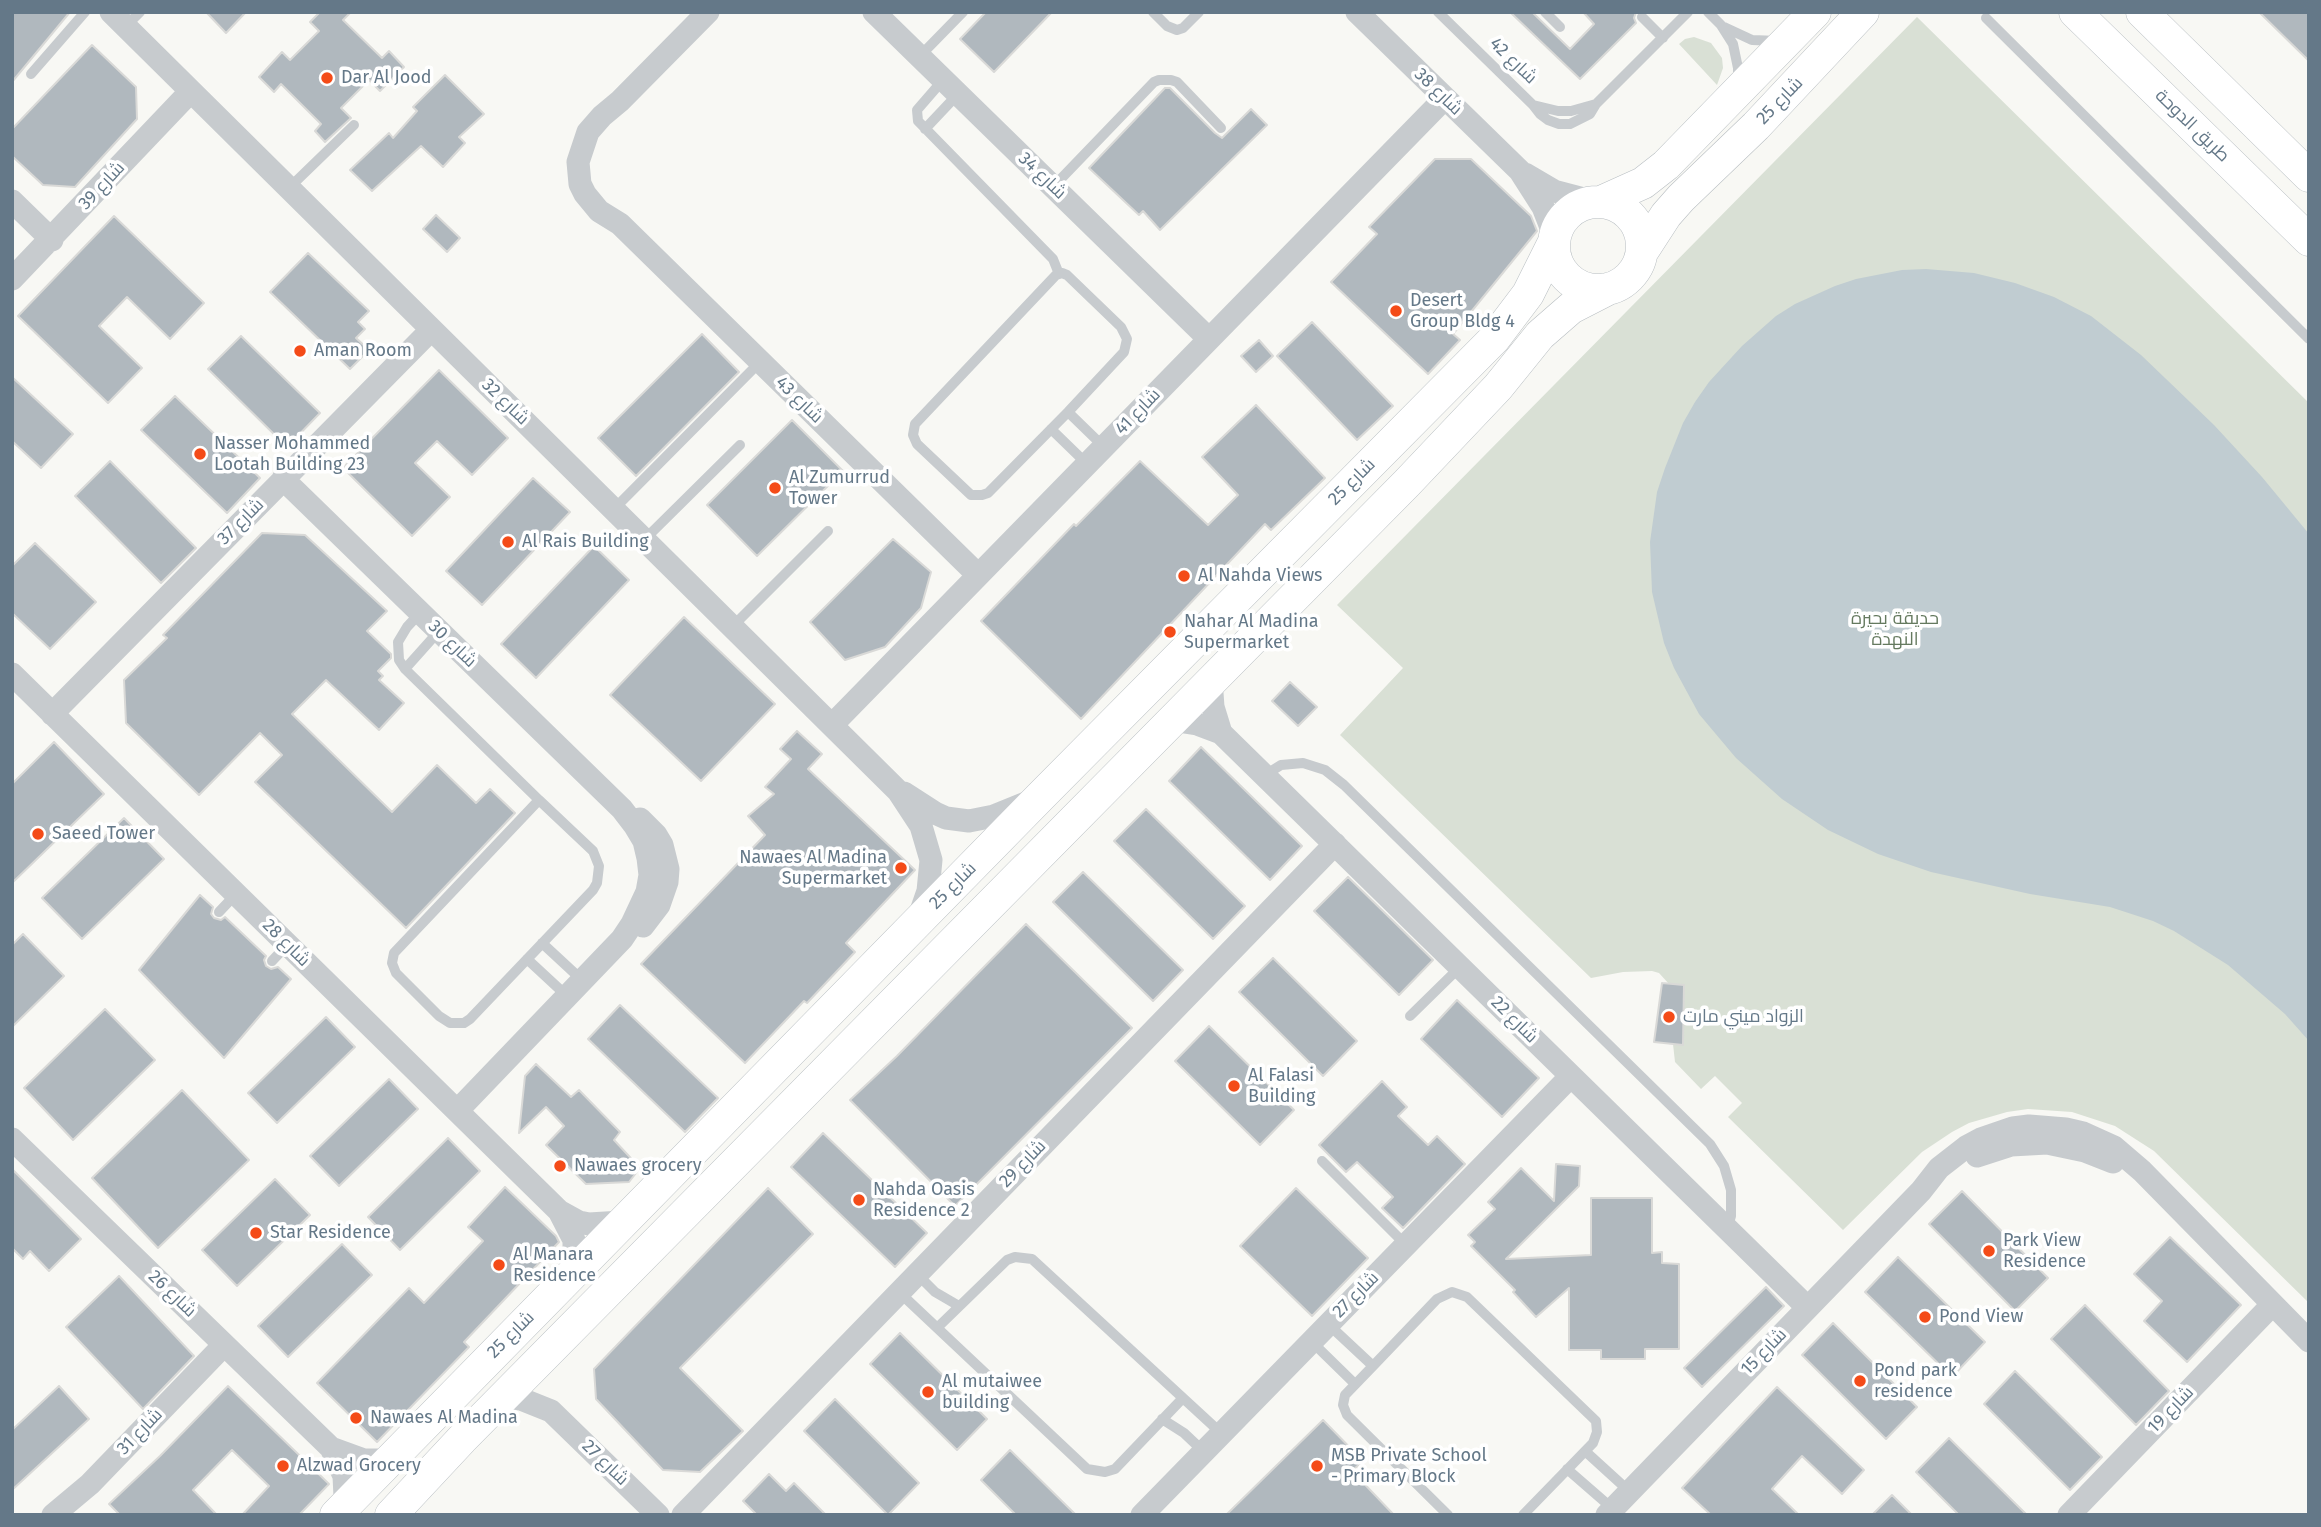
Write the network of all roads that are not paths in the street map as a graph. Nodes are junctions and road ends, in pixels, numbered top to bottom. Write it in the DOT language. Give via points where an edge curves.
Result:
graph roads {
  1 [pos="85,12"];
  2 [pos="708,12"];
  3 [pos="874,12"];
  4 [pos="963,12"];
  5 [pos="1153,12"];
  6 [pos="1199,12"];
  7 [pos="1357,12"];
  8 [pos="1438,12"];
  9 [pos="1545,12"];
  10 [pos="1688,12"];
  11 [pos="1708,12"];
  12 [pos="1815,12"];
  13 [pos="1863,12"];
  14 [pos="2142,12"];
  15 [pos="2165,12"];
  16 [pos="2075,13"];
  17 [pos="126,17"];
  18 [pos="1642,17"];
  19 [pos="1986,18"];
  20 [pos="1721,25"];
  21 [pos="1560,27"];
  22 [pos="1662,38"];
  23 [pos="1788,40"];
  24 [pos="920,56"];
  25 [pos="2196,65"];
  26 [pos="31,74"];
  27 [pos="951,87"];
  28 [pos="191,91"];
  29 [pos="1735,93"];
  30 [pos="1444,99"];
  31 [pos="354,125"];
  32 [pos="1221,128"];
  33 [pos="2260,128"];
  34 [pos="925,129"];
  35 [pos="2309,158"];
  36 [pos="1520,171"];
  37 [pos="2309,176"];
  38 [pos="1053,187"];
  39 [pos="289,188"];
  40 [pos="12,201"];
  41 [pos="1598,201"];
  42 [pos="1554,239"];
  43 [pos="52,240"];
  44 [pos="2309,240"];
  45 [pos="1642,252"];
  46 [pos="1059,274"];
  47 [pos="12,279"];
  48 [pos="1608,289"];
  49 [pos="431,330"];
  50 [pos="1209,339"];
  51 [pos="2309,339"];
  52 [pos="760,362"];
  53 [pos="1068,412"];
  54 [pos="1051,429"];
  55 [pos="740,445"];
  56 [pos="1104,447"];
  57 [pos="1087,464"];
  58 [pos="283,479"];
  59 [pos="614,509"];
  60 [pos="828,531"];
  61 [pos="644,540"];
  62 [pos="978,575"];
  63 [pos="420,613"];
  64 [pos="732,626"];
  65 [pos="439,631"];
  66 [pos="405,669"];
  67 [pos="12,674"];
  68 [pos="1211,679"];
  69 [pos="52,714"];
  70 [pos="1171,720"];
  71 [pos="832,725"];
  72 [pos="1221,733"];
  73 [pos="1265,775"];
  74 [pos="898,791"];
  75 [pos="1040,797"];
  76 [pos="539,800"];
  77 [pos="1335,844"];
  78 [pos="236,894"];
  79 [pos="219,912"];
  80 [pos="917,922"];
  81 [pos="542,943"];
  82 [pos="527,960"];
  83 [pos="1460,967"];
  84 [pos="575,989"];
  85 [pos="1410,1016"];
  86 [pos="1571,1076"];
  87 [pos="457,1111"];
  88 [pos="12,1139"];
  89 [pos="1322,1161"];
  90 [pos="559,1211"];
  91 [pos="622,1222"];
  92 [pos="1727,1229"];
  93 [pos="1406,1245"];
  94 [pos="574,1272"];
  95 [pos="916,1274"];
  96 [pos="899,1292"];
  97 [pos="2272,1305"];
  98 [pos="959,1306"];
  99 [pos="1807,1307"];
  100 [pos="1328,1324"];
  101 [pos="938,1327"];
  102 [pos="1311,1341"];
  103 [pos="2309,1341"];
  104 [pos="224,1345"];
  105 [pos="536,1366"];
  106 [pos="1373,1366"];
  107 [pos="1355,1384"];
  108 [pos="504,1398"];
  109 [pos="1182,1399"];
  110 [pos="551,1411"];
  111 [pos="1162,1419"];
  112 [pos="1221,1433"];
  113 [pos="331,1448"];
  114 [pos="1203,1451"];
  115 [pos="1585,1451"];
  116 [pos="388,1460"];
  117 [pos="1567,1469"];
  118 [pos="1630,1492"];
  119 [pos="339,1511"];
  120 [pos="1610,1512"];
  121 [pos="53,1515"];
  122 [pos="391,1515"];
  123 [pos="658,1515"];
  124 [pos="683,1515"];
  125 [pos="1142,1515"];
  126 [pos="1448,1515"];
  127 [pos="1523,1515"];
  128 [pos="2070,1515"];
  1 -- 26 [label="lane"];
  2 -- 52 [label="street, شارع 43" via="588,132 578,162 580,184 599,211 620,224"];
  3 -- 24 [label="street, شارع 34"];
  4 -- 24 [label="lane"];
  5 -- 6 [label="lane" via="1177,30"];
  7 -- 30 [label="street, شارع 38"];
  8 -- 22 [label="lane, شارع 42" via="1533,105 1545,109 1571,111 1596,104"];
  9 -- 21 [label="lane"];
  10 -- 22 [label="lane, شارع 42"];
  11 -- 20 [label="lane"];
  12 -- 23 [label="street, شارع 25"];
  13 -- 45 [label="street, شارع 25" via="1681,198"];
  14 -- 25 [label="street"];
  15 -- 25 [label="street"];
  16 -- 44 [label="street, طريق الدوحة"];
  17 -- 28 [label="street, شارع 32"];
  18 -- 22 [label="lane"];
  19 -- 51 [label="lane"];
  20 -- 23 [label="lane" via="1752,40"];
  20 -- 29 [label="lane" via="1736,55"];
  23 -- 29 [label="street, شارع 25"];
  24 -- 27 [label="street, شارع 34"];
  25 -- 33 [label="street"];
  27 -- 34 [label="lane"];
  27 -- 34 [label="lane" via="917,110 916,118"];
  27 -- 38 [label="street, شارع 34"];
  28 -- 39 [label="street, شارع 32"];
  28 -- 43 [label="street, شارع 39"];
  29 -- 41 [label="street, شارع 25" via="1661,170 1630,190"];
  30 -- 36 [label="street, شارع 38"];
  30 -- 50 [label="street, شارع 41"];
  31 -- 39 [label="lane"];
  32 -- 38 [label="lane" via="1177,82 1159,80"];
  33 -- 35 [label="street"];
  33 -- 37 [label="street"];
  34 -- 46 [label="lane" via="1053,259"];
  36 -- 41 [label="street, شارع 38" via="1554,191"];
  36 -- 42 [label="street, شارع 38" via="1536,194"];
  38 -- 50 [label="street, شارع 34"];
  39 -- 49 [label="street, شارع 32"];
  40 -- 43 [label="street"];
  41 -- 42 [label="street" via="1564,216"];
  41 -- 45 [label="street" via="1615,204 1633,219"];
  42 -- 48 [label="street" via="1558,266 1574,284"];
  42 -- 75 [label="street, شارع 25" via="1528,294 1494,339"];
  43 -- 47 [label="street, شارع 39"];
  45 -- 48 [label="street" via="1633,273"];
  46 -- 53 [label="lane" via="1067,275 1121,327 1127,339 1124,352"];
  46 -- 54 [label="lane" via="915,424 913,435 917,444 977,496 988,492"];
  48 -- 68 [label="street" via="1571,308 1540,335 1407,483"];
  49 -- 58 [label="street, شارع 37"];
  49 -- 59 [label="street, شارع 32"];
  50 -- 56 [label="street, شارع 41"];
  52 -- 59 [label="lane"];
  52 -- 62 [label="street, شارع 43"];
  53 -- 54 [label="lane"];
  53 -- 56 [label="lane"];
  54 -- 57 [label="lane"];
  55 -- 61 [label="lane"];
  56 -- 57 [label="street, شارع 41"];
  57 -- 62 [label="street, شارع 41"];
  58 -- 63 [label="street, شارع 30"];
  58 -- 69 [label="street, شارع 37"];
  59 -- 61 [label="street, شارع 32"];
  60 -- 64 [label="lane"];
  61 -- 64 [label="street, شارع 32"];
  62 -- 71 [label="street, شارع 41"];
  63 -- 65 [label="street, شارع 30"];
  63 -- 66 [label="lane" via="398,642 399,660"];
  64 -- 71 [label="street, شارع 32"];
  65 -- 66 [label="lane"];
  65 -- 84 [label="street, شارع 30" via="622,809 643,841 650,875 640,908 622,939"];
  66 -- 76 [label="lane"];
  67 -- 69 [label="street, شارع 28"];
  68 -- 70 [label="street"];
  68 -- 72 [label="street"];
  69 -- 78 [label="street, شارع 28"];
  70 -- 72 [label="street, شارع 22"];
  70 -- 105 [label="street"];
  71 -- 74 [label="street, شارع 32"];
  72 -- 73 [label="street, شارع 22"];
  73 -- 77 [label="street, شارع 22"];
  73 -- 92 [label="lane" via="1281,765 1303,763 1325,770 1344,785 1710,1144 1724,1166 1731,1190"];
  74 -- 75 [label="street, شارع 32" via="936,814 969,821"];
  74 -- 80 [label="street, شارع 32" via="920,826 931,860 928,891"];
  75 -- 80 [label="street, شارع 25"];
  76 -- 81 [label="lane" via="593,851 600,866 593,890"];
  76 -- 82 [label="lane" via="398,949 392,963 396,973 439,1016 457,1024 470,1019"];
  77 -- 83 [label="street, شارع 22"];
  77 -- 95 [label="street, شارع 29"];
  78 -- 79 [label="lane"];
  78 -- 87 [label="street, شارع 28" via="279,953"];
  80 -- 91 [label="street, شارع 25"];
  81 -- 82 [label="lane"];
  81 -- 84 [label="lane"];
  82 -- 84 [label="lane"];
  83 -- 85 [label="lane"];
  83 -- 86 [label="street, شارع 22"];
  84 -- 87 [label="street, شارع 30"];
  86 -- 92 [label="street, شارع 22"];
  86 -- 93 [label="street, شارع 27"];
  87 -- 90 [label="street, شارع 28"];
  88 -- 104 [label="street, شارع 26"];
  89 -- 93 [label="lane"];
  90 -- 91 [label="street, شارع 28" via="589,1224"];
  90 -- 94 [label="street, شارع 28" via="574,1240"];
  91 -- 94 [label="street, شارع 25"];
  92 -- 99 [label="street, شارع 22"];
  93 -- 100 [label="street, شارع 27"];
  94 -- 116 [label="street, شارع 25"];
  95 -- 96 [label="street, شارع 29"];
  95 -- 98 [label="lane"];
  96 -- 101 [label="lane"];
  96 -- 124 [label="street, شارع 29"];
  97 -- 99 [label="street, شارع 15" via="2155,1186 2085,1151 2028,1143 1978,1156 1921,1191"];
  97 -- 103 [label="street, شارع 15"];
  97 -- 128 [label="street, شارع 19"];
  98 -- 101 [label="lane"];
  98 -- 109 [label="lane" via="1007,1260 1031,1259"];
  99 -- 118 [label="street, شارع 15"];
  100 -- 102 [label="street, شارع 27"];
  100 -- 106 [label="lane"];
  101 -- 111 [label="lane" via="1087,1469 1105,1472 1115,1468"];
  102 -- 107 [label="lane"];
  102 -- 112 [label="street, شارع 27"];
  104 -- 113 [label="street, شارع 26"];
  104 -- 121 [label="street, شارع 31" via="90,1484"];
  105 -- 108 [label="street"];
  105 -- 110 [label="street, شارع 27"];
  106 -- 107 [label="lane"];
  106 -- 115 [label="lane" via="1437,1299 1460,1293 1592,1416 1597,1432"];
  107 -- 126 [label="lane" via="1345,1395 1344,1410"];
  108 -- 110 [label="street, شارع 27" via="521,1399"];
  108 -- 122 [label="street"];
  109 -- 111 [label="lane"];
  109 -- 112 [label="lane"];
  110 -- 123 [label="street, شارع 27"];
  111 -- 114 [label="lane"];
  112 -- 114 [label="street, شارع 27"];
  113 -- 116 [label="street, شارع 26" via="365,1460"];
  113 -- 119 [label="street, شارع 26" via="344,1476 345,1497"];
  114 -- 125 [label="street, شارع 27"];
  115 -- 117 [label="lane"];
  115 -- 118 [label="lane"];
  116 -- 119 [label="street, شارع 25"];
  117 -- 120 [label="lane"];
  117 -- 127 [label="lane"];
  118 -- 120 [label="street, شارع 15"];
}
